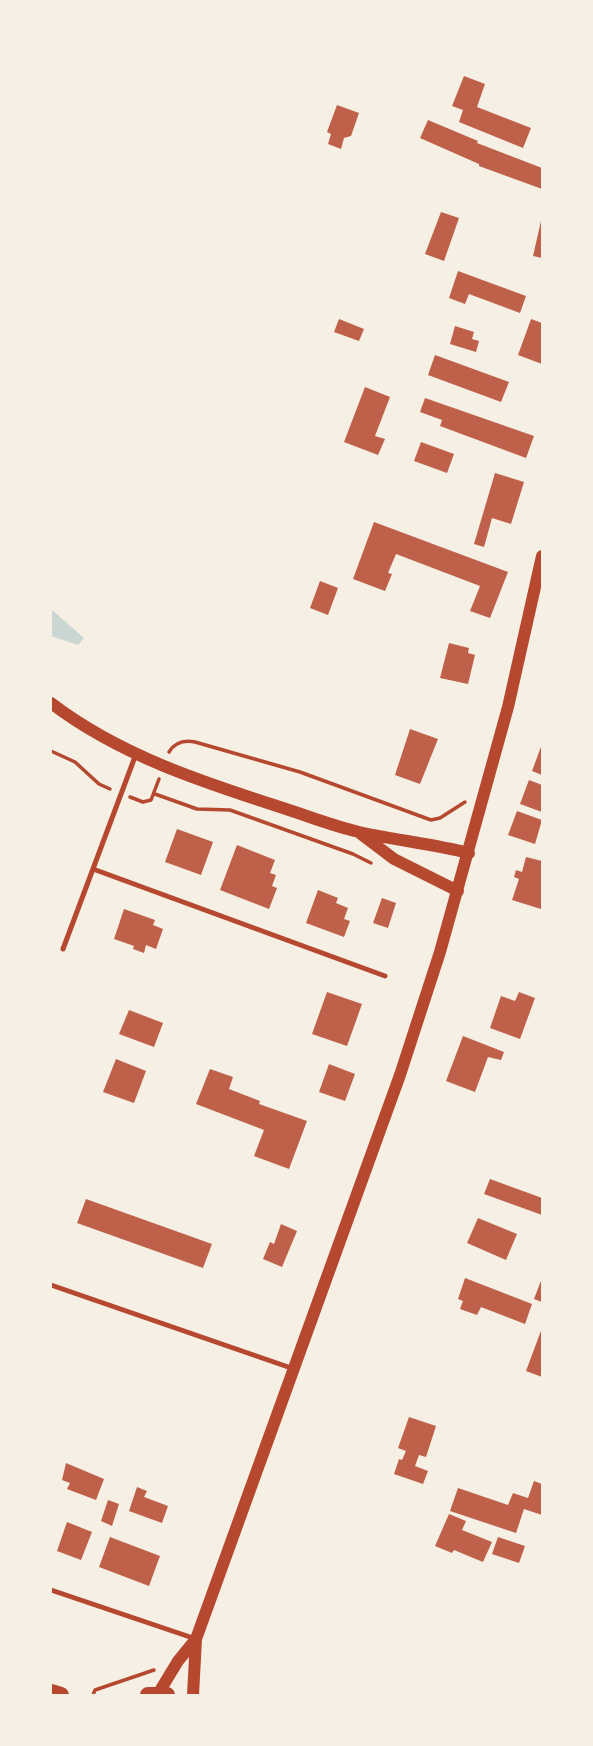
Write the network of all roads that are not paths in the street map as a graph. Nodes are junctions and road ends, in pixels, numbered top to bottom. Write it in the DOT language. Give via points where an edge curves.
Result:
graph roads {
  1 [pos="542,556"];
  2 [pos="51,703"];
  3 [pos="136,754"];
  4 [pos="358,832"];
  5 [pos="469,853"];
  6 [pos="93,869"];
  7 [pos="458,891"];
  8 [pos="64,949"];
  9 [pos="385,976"];
  10 [pos="51,1285"];
  11 [pos="294,1369"];
  12 [pos="51,1590"];
  13 [pos="196,1639"];
  14 [pos="51,1694"];
  15 [pos="61,1695"];
  16 [pos="157,1695"];
  17 [pos="192,1695"];
  1 -- 5 [label="street"];
  2 -- 3 [label="street"];
  3 -- 4 [label="street"];
  3 -- 6 [label="lane"];
  4 -- 5 [label="street"];
  4 -- 7 [label="street" via="394,859"];
  5 -- 7 [label="street"];
  6 -- 8 [label="lane"];
  6 -- 9 [label="lane"];
  7 -- 11 [label="street" via="400,1075"];
  10 -- 11 [label="lane"];
  11 -- 13 [label="street"];
  12 -- 13 [label="lane"];
  13 -- 16 [label="street"];
  13 -- 17 [label="street"];
  14 -- 15 [label="main road"];
}
